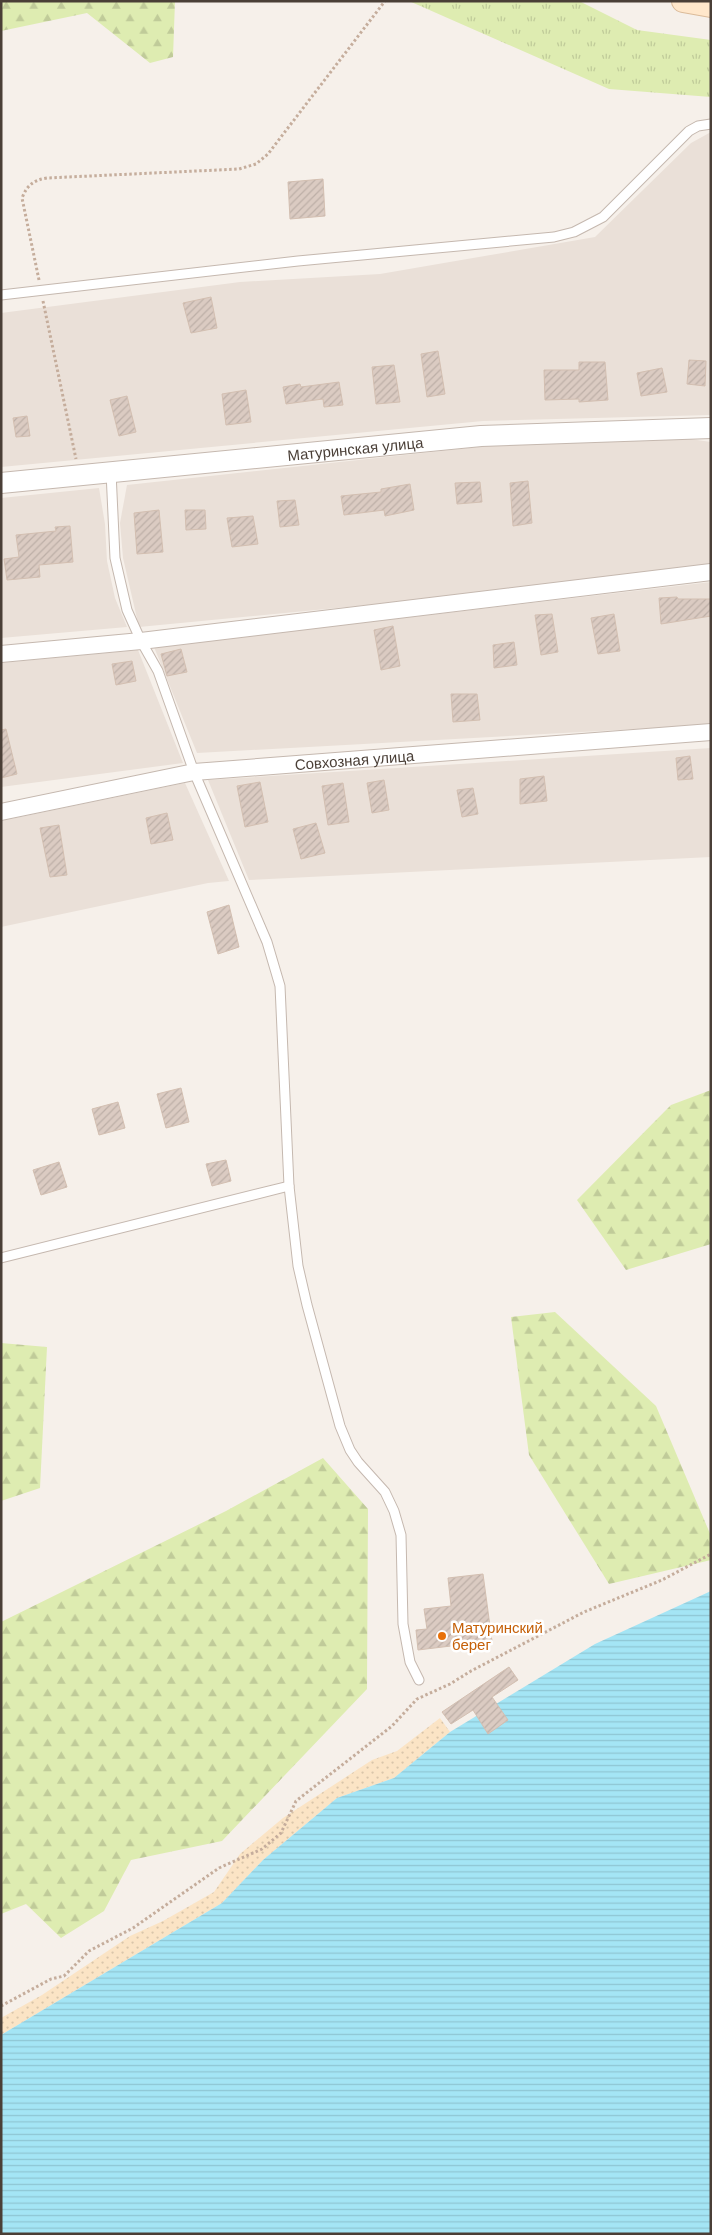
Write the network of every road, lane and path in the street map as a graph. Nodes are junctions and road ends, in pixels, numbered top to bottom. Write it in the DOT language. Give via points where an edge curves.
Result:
graph roads {
  1 [pos="385,1"];
  2 [pos="683,1"];
  3 [pos="711,6"];
  4 [pos="711,124"];
  5 [pos="41,291"];
  6 [pos="1,295"];
  7 [pos="711,428"];
  8 [pos="111,472"];
  9 [pos="79,475"];
  10 [pos="1,483"];
  11 [pos="711,572"];
  12 [pos="141,641"];
  13 [pos="1,654"];
  14 [pos="711,732"];
  15 [pos="194,772"];
  16 [pos="1,812"];
  17 [pos="289,1186"];
  18 [pos="1,1258"];
  19 [pos="711,1554"];
  20 [pos="420,1680"];
  21 [pos="1,2006"];
  1 -- 5 [label="path" via="268,154 256,164 239,169 47,178 30,184 22,198"];
  2 -- 3 [label="main road"];
  4 -- 5 [label="lane" via="688,131 603,217 574,232 554,237 298,261"];
  5 -- 6 [label="lane"];
  5 -- 9 [label="path"];
  7 -- 8 [label="street, Матуринская улица" via="481,436"];
  8 -- 9 [label="street, Матуринская улица"];
  8 -- 12 [label="lane" via="115,558 127,610"];
  9 -- 10 [label="street, Матуринская улица"];
  11 -- 12 [label="street"];
  12 -- 13 [label="street"];
  12 -- 15 [label="lane" via="158,671"];
  14 -- 15 [label="street, Совхозная улица"];
  15 -- 16 [label="street, Совхозная улица"];
  15 -- 17 [label="lane" via="267,942 280,986"];
  17 -- 18 [label="lane"];
  17 -- 20 [label="lane" via="298,1266 340,1426 358,1462 385,1492 401,1535 403,1624 410,1662"];
  19 -- 21 [label="path" via="662,1580 584,1612 416,1700 392,1726 296,1801 281,1833 262,1849 219,1868 133,1928 89,1951 64,1976 51,1979"];
}
